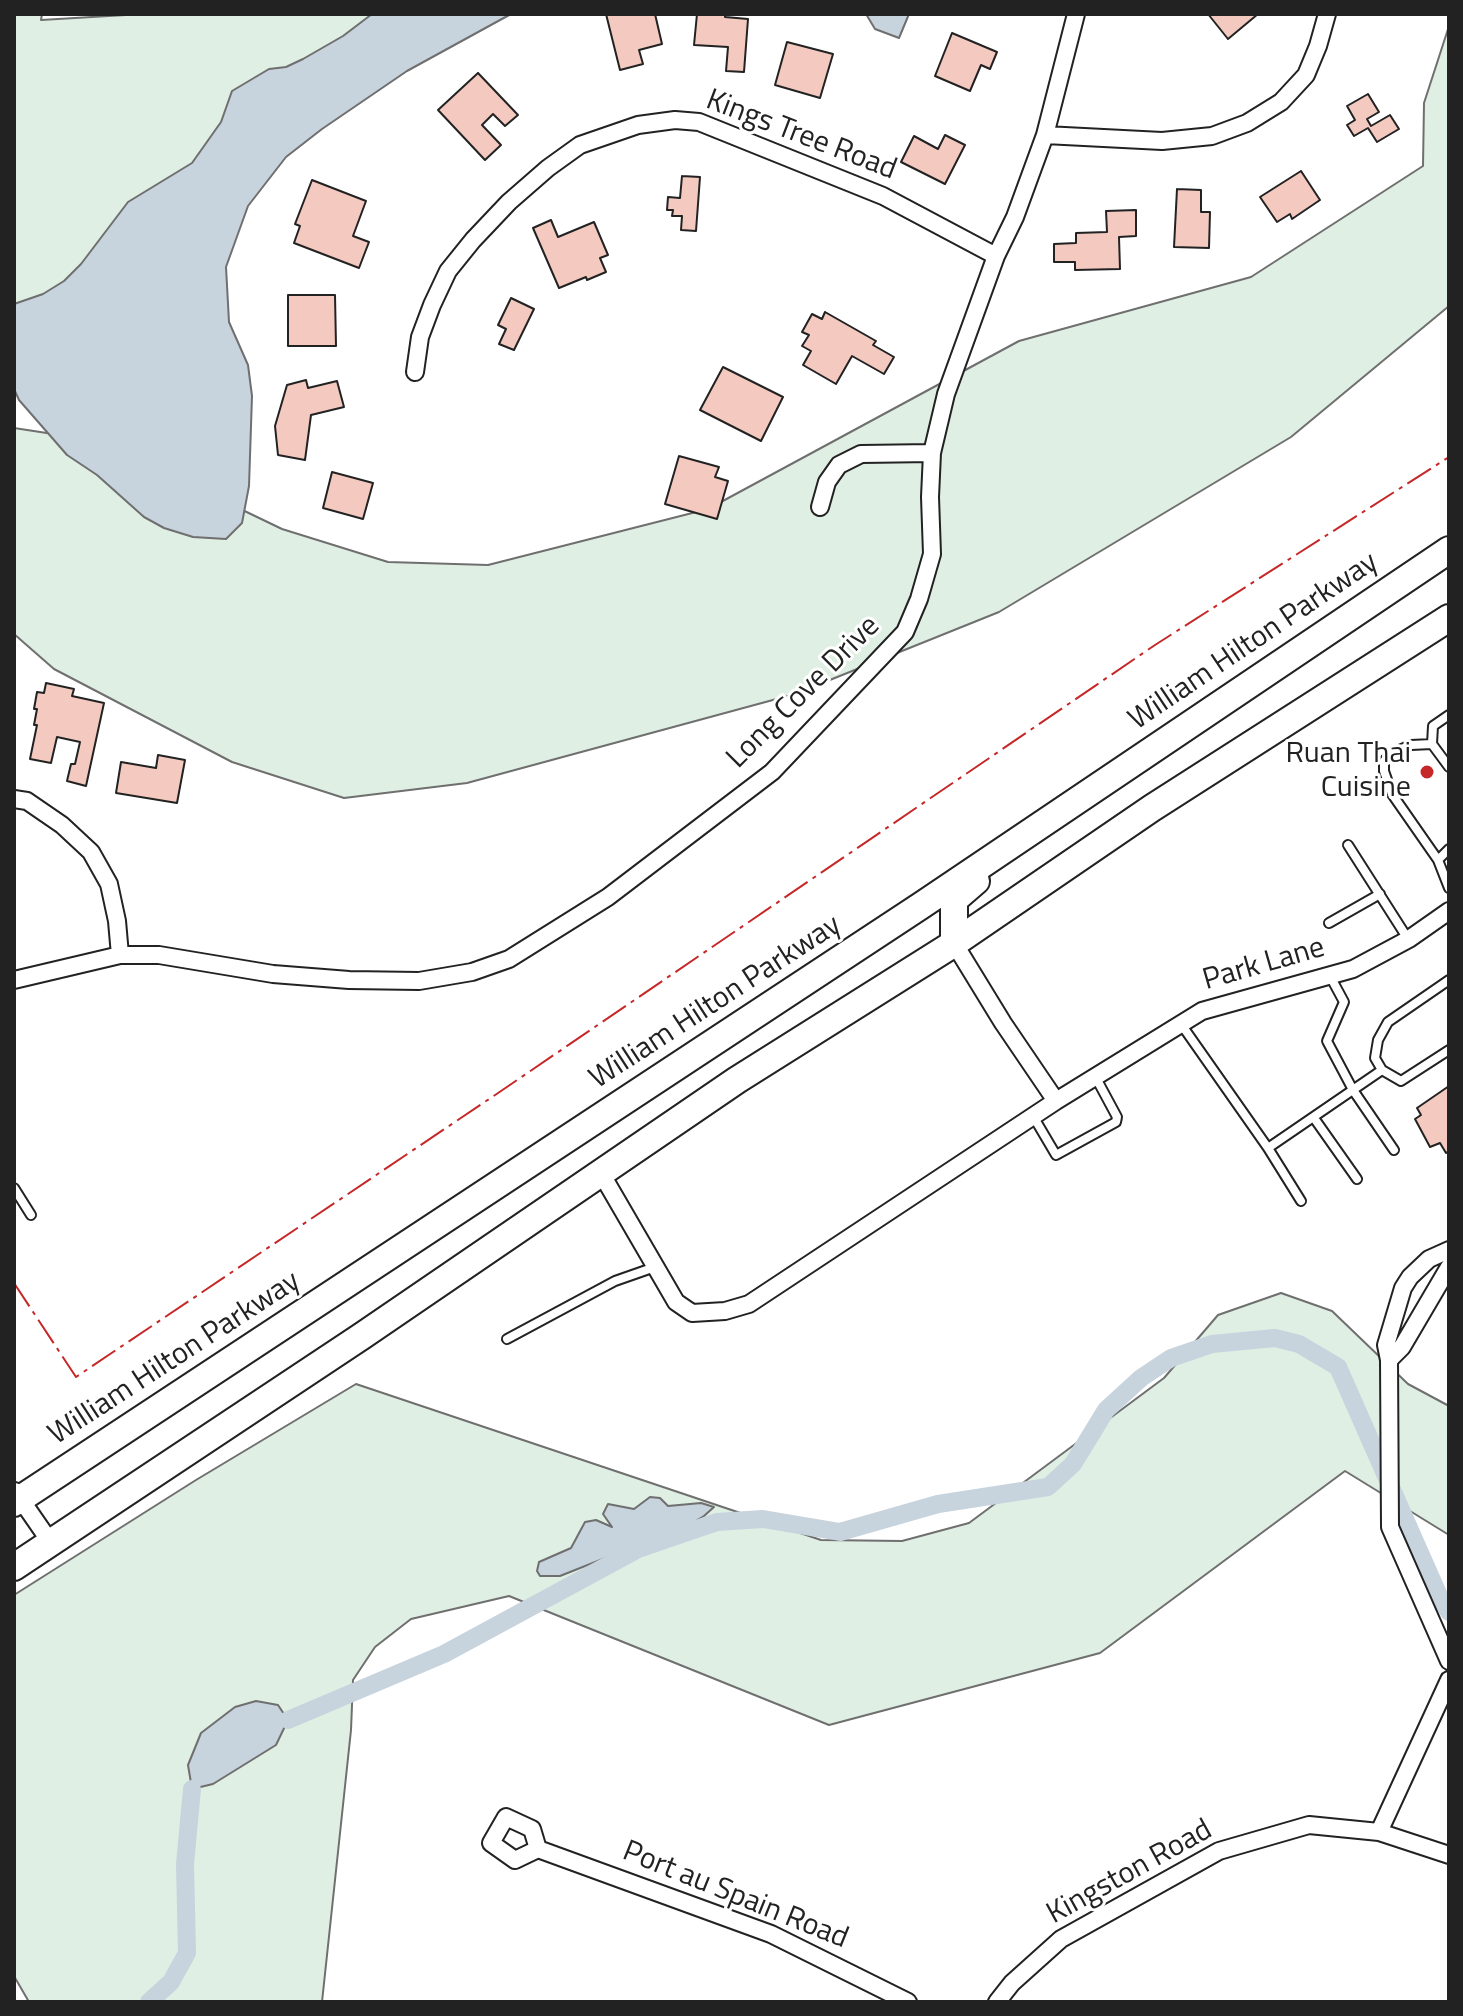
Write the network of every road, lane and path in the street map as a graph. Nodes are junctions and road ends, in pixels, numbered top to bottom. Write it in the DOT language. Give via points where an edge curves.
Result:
graph roads {
  1 [pos="1076,14"];
  2 [pos="1327,14"];
  3 [pos="1045,135"];
  4 [pos="996,256"];
  5 [pos="415,372"];
  6 [pos="932,453"];
  7 [pos="820,507"];
  8 [pos="1449,550"];
  9 [pos="1449,618"];
  10 [pos="1449,715"];
  11 [pos="1432,744"];
  12 [pos="1449,767"];
  13 [pos="20,800"];
  14 [pos="1056,814"];
  15 [pos="1348,845"];
  16 [pos="1449,849"];
  17 [pos="1438,860"];
  18 [pos="1449,888"];
  19 [pos="1380,894"];
  20 [pos="1448,913"];
  21 [pos="1329,923"];
  22 [pos="1409,939"];
  23 [pos="954,943"];
  24 [pos="120,955"];
  25 [pos="1329,975"];
  26 [pos="14,980"];
  27 [pos="1449,980"];
  28 [pos="1181,1024"];
  29 [pos="1449,1050"];
  30 [pos="1382,1070"];
  31 [pos="1096,1078"];
  32 [pos="1353,1090"];
  33 [pos="1056,1101"];
  34 [pos="1033,1116"];
  35 [pos="1314,1118"];
  36 [pos="1268,1148"];
  37 [pos="1394,1150"];
  38 [pos="601,1173"];
  39 [pos="1357,1179"];
  40 [pos="14,1188"];
  41 [pos="1301,1201"];
  42 [pos="31,1215"];
  43 [pos="1449,1250"];
  44 [pos="655,1267"];
  45 [pos="1449,1267"];
  46 [pos="507,1339"];
  47 [pos="1389,1360"];
  48 [pos="16,1497"];
  49 [pos="51,1543"];
  50 [pos="14,1567"];
  51 [pos="1449,1661"];
  52 [pos="1449,1680"];
  53 [pos="1379,1832"];
  54 [pos="538,1849"];
  55 [pos="1449,1855"];
  56 [pos="908,2002"];
  57 [pos="997,2002"];
  1 -- 3 [label="street, Long Cove Drive"];
  2 -- 3 [label="street" via="1306,75 1281,102 1247,123 1212,136 1162,141"];
  3 -- 4 [label="street, Long Cove Drive"];
  4 -- 5 [label="street, Kings Tree Road" via="883,196 699,122 638,125 580,145 509,202 473,240 448,271 432,305"];
  4 -- 6 [label="street, Long Cove Drive" via="946,394"];
  6 -- 7 [label="street" via="861,454 839,465"];
  6 -- 24 [label="street, Long Cove Drive" via="932,554 905,632 772,772 608,897 509,959 419,981 273,974 159,955"];
  8 -- 14 [label="highway, William Hilton Parkway"];
  9 -- 23 [label="highway" via="1152,808"];
  10 -- 11 [label="lane" via="1433,726"];
  11 -- 12 [label="lane"];
  11 -- 17 [label="lane" via="1392,753 1384,761 1384,771 1392,794"];
  13 -- 24 [label="street" via="62,825 91,852 109,884"];
  14 -- 23 [label="highway" via="954,900"];
  14 -- 48 [label="highway, William Hilton Parkway"];
  15 -- 19 [label="lane"];
  16 -- 17 [label="lane"];
  17 -- 18 [label="lane"];
  19 -- 21 [label="lane"];
  19 -- 22 [label="lane"];
  20 -- 22 [label="street, Park Lane"];
  22 -- 25 [label="street, Park Lane" via="1353,969"];
  23 -- 33 [label="street"];
  23 -- 38 [label="highway"];
  24 -- 26 [label="street, Long Cove Drive"];
  25 -- 28 [label="street, Park Lane" via="1202,1011"];
  25 -- 32 [label="lane" via="1344,1002 1327,1041"];
  27 -- 30 [label="lane" via="1388,1022 1375,1058"];
  28 -- 31 [label="street, Park Lane"];
  28 -- 36 [label="lane"];
  29 -- 30 [label="lane" via="1401,1081"];
  30 -- 32 [label="lane"];
  31 -- 33 [label="street, Park Lane"];
  31 -- 34 [label="lane" via="1116,1122 1056,1155"];
  32 -- 35 [label="lane"];
  32 -- 37 [label="lane"];
  33 -- 34 [label="street, Park Lane"];
  34 -- 44 [label="street, Park Lane" via="749,1304 720,1316 692,1313 676,1302"];
  35 -- 36 [label="lane"];
  35 -- 39 [label="lane"];
  36 -- 41 [label="lane"];
  38 -- 44 [label="street, Park Lane"];
  38 -- 49 [label="highway"];
  40 -- 42 [label="lane"];
  43 -- 47 [label="street" via="1429,1259 1403,1288 1386,1345"];
  44 -- 46 [label="lane" via="615,1281"];
  45 -- 47 [label="street"];
  47 -- 51 [label="street" via="1390,1527"];
  48 -- 49 [label="street"];
  49 -- 50 [label="highway"];
  52 -- 53 [label="street"];
  53 -- 55 [label="street, Kingston Road"];
  53 -- 57 [label="street, Kingston Road" via="1309,1825 1219,1851 1061,1939"];
  54 -- 56 [label="street, Port au Spain Road" via="771,1934"];
}
